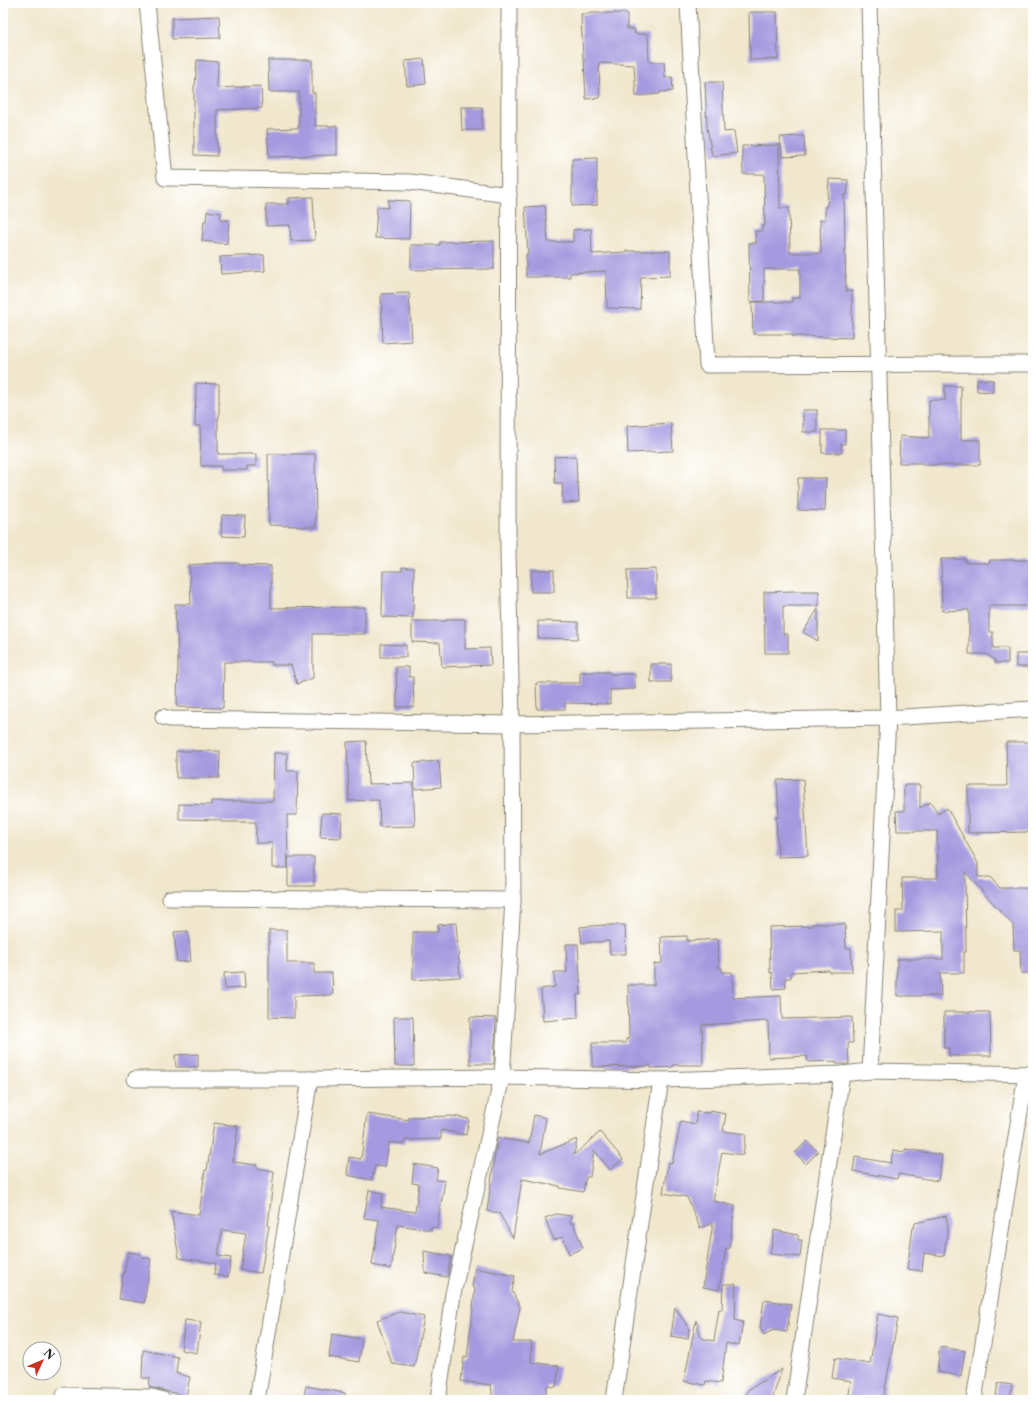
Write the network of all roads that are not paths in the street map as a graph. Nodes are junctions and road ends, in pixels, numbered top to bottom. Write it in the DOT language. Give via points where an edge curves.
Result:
graph roads {
  1 [pos="147,3"];
  2 [pos="509,3"];
  3 [pos="688,3"];
  4 [pos="869,3"];
  5 [pos="509,195"];
  6 [pos="879,364"];
  7 [pos="1033,364"];
  8 [pos="1033,709"];
  9 [pos="163,717"];
  10 [pos="888,718"];
  11 [pos="512,724"];
  12 [pos="170,898"];
  13 [pos="513,900"];
  14 [pos="870,1071"];
  15 [pos="842,1074"];
  16 [pos="1029,1074"];
  17 [pos="502,1077"];
  18 [pos="135,1080"];
  19 [pos="310,1080"];
  20 [pos="661,1080"];
  21 [pos="64,1395"];
  22 [pos="163,1400"];
  23 [pos="258,1400"];
  24 [pos="438,1400"];
  25 [pos="614,1400"];
  26 [pos="794,1400"];
  27 [pos="974,1400"];
  1 -- 5 [label="street" via="165,178 410,182"];
  2 -- 5 [label="street"];
  3 -- 6 [label="street" via="707,365"];
  4 -- 6 [label="street"];
  5 -- 11 [label="street" via="508,551"];
  6 -- 7 [label="street"];
  6 -- 10 [label="street"];
  8 -- 10 [label="street"];
  9 -- 11 [label="street"];
  10 -- 11 [label="street"];
  10 -- 14 [label="street"];
  11 -- 13 [label="street"];
  12 -- 13 [label="street"];
  13 -- 17 [label="street"];
  14 -- 15 [label="street"];
  14 -- 16 [label="street"];
  15 -- 20 [label="street"];
  15 -- 26 [label="street"];
  16 -- 27 [label="street"];
  17 -- 19 [label="street"];
  17 -- 20 [label="street"];
  17 -- 24 [label="street" via="453,1294"];
  18 -- 19 [label="street"];
  19 -- 23 [label="street"];
  20 -- 25 [label="street"];
  21 -- 22 [label="street"];
}
